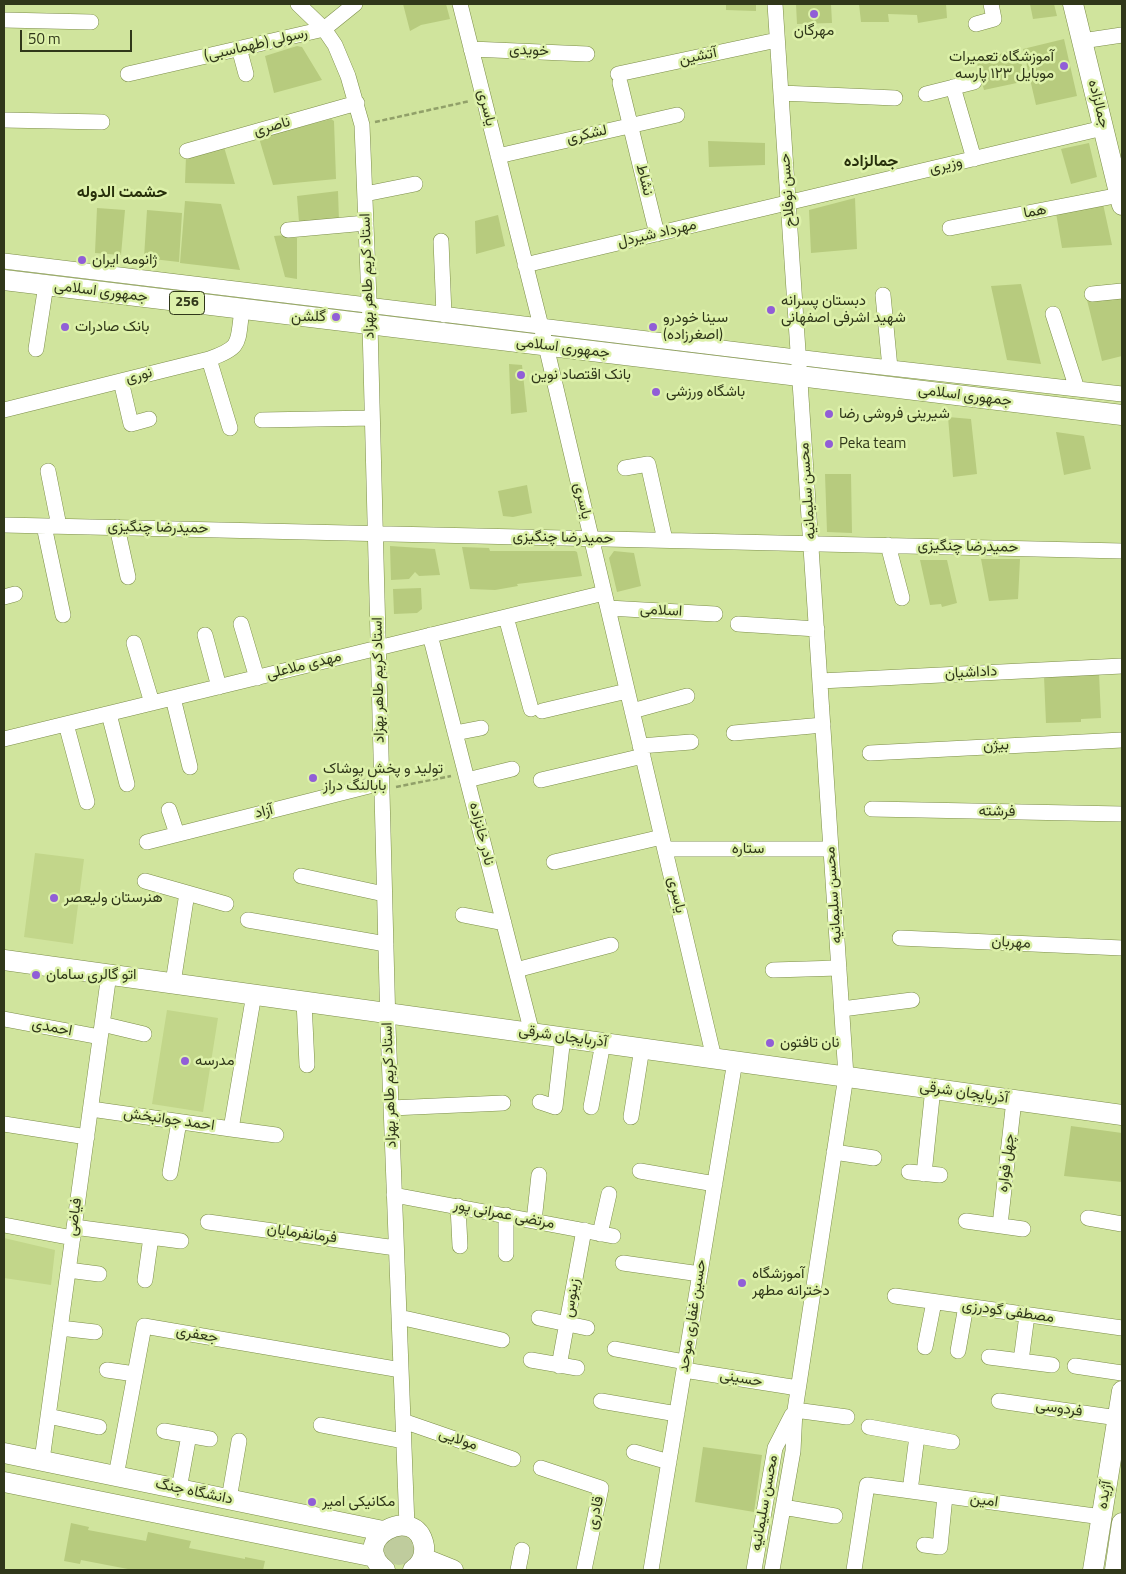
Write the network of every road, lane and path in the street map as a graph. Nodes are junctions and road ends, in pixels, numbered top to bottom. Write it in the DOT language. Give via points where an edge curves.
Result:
graph roads {
  1 [pos="298,4"];
  2 [pos="460,4"];
  3 [pos="775,4"];
  4 [pos="991,4"];
  5 [pos="1073,4"];
  6 [pos="353,5"];
  7 [pos="4,20"];
  8 [pos="91,22"];
  9 [pos="976,24"];
  10 [pos="324,29"];
  11 [pos="1122,36"];
  12 [pos="777,40"];
  13 [pos="1082,41"];
  14 [pos="239,48"];
  15 [pos="471,49"];
  16 [pos="587,54"];
  17 [pos="128,74"];
  18 [pos="246,74"];
  19 [pos="974,82"];
  20 [pos="953,87"];
  21 [pos="781,93"];
  22 [pos="926,94"];
  23 [pos="483,98"];
  24 [pos="895,98"];
  25 [pos="357,103"];
  26 [pos="677,115"];
  27 [pos="4,120"];
  28 [pos="102,122"];
  29 [pos="362,126"];
  30 [pos="631,126"];
  31 [pos="1103,128"];
  32 [pos="187,151"];
  33 [pos="498,156"];
  34 [pos="974,159"];
  35 [pos="415,184"];
  36 [pos="365,194"];
  37 [pos="1122,202"];
  38 [pos="789,203"];
  39 [pos="366,223"];
  40 [pos="950,228"];
  41 [pos="288,230"];
  42 [pos="657,234"];
  43 [pos="441,241"];
  44 [pos="4,261"];
  45 [pos="525,265"];
  46 [pos="4,280"];
  47 [pos="46,285"];
  48 [pos="1122,291"];
  49 [pos="1092,294"];
  50 [pos="883,295"];
  51 [pos="369,306"];
  52 [pos="242,310"];
  53 [pos="444,314"];
  54 [pos="1053,314"];
  55 [pos="370,325"];
  56 [pos="541,326"];
  57 [pos="546,346"];
  58 [pos="36,348"];
  59 [pos="209,359"];
  60 [pos="800,367"];
  61 [pos="890,368"];
  62 [pos="121,381"];
  63 [pos="1077,389"];
  64 [pos="1122,394"];
  65 [pos="4,410"];
  66 [pos="1122,414"];
  67 [pos="372,418"];
  68 [pos="149,419"];
  69 [pos="262,420"];
  70 [pos="230,428"];
  71 [pos="625,468"];
  72 [pos="48,472"];
  73 [pos="4,525"];
  74 [pos="44,526"];
  75 [pos="59,526"];
  76 [pos="117,527"];
  77 [pos="375,533"];
  78 [pos="591,538"];
  79 [pos="665,540"];
  80 [pos="812,544"];
  81 [pos="888,545"];
  82 [pos="1122,551"];
  83 [pos="128,577"];
  84 [pos="604,593"];
  85 [pos="902,598"];
  86 [pos="608,608"];
  87 [pos="715,614"];
  88 [pos="63,615"];
  89 [pos="506,617"];
  90 [pos="241,624"];
  91 [pos="738,624"];
  92 [pos="817,629"];
  93 [pos="205,635"];
  94 [pos="430,635"];
  95 [pos="134,643"];
  96 [pos="378,648"];
  97 [pos="1122,666"];
  98 [pos="256,678"];
  99 [pos="820,681"];
  100 [pos="219,687"];
  101 [pos="627,690"];
  102 [pos="687,696"];
  103 [pos="173,698"];
  104 [pos="152,703"];
  105 [pos="632,711"];
  106 [pos="109,714"];
  107 [pos="66,724"];
  108 [pos="823,725"];
  109 [pos="481,728"];
  110 [pos="455,733"];
  111 [pos="734,734"];
  112 [pos="4,739"];
  113 [pos="1122,740"];
  114 [pos="691,742"];
  115 [pos="642,751"];
  116 [pos="870,753"];
  117 [pos="190,767"];
  118 [pos="512,769"];
  119 [pos="466,776"];
  120 [pos="541,780"];
  121 [pos="127,784"];
  122 [pos="382,787"];
  123 [pos="87,802"];
  124 [pos="872,809"];
  125 [pos="169,810"];
  126 [pos="1122,814"];
  127 [pos="177,834"];
  128 [pos="147,842"];
  129 [pos="663,843"];
  130 [pos="831,849"];
  131 [pos="554,862"];
  132 [pos="301,876"];
  133 [pos="145,881"];
  134 [pos="186,893"];
  135 [pos="384,894"];
  136 [pos="226,904"];
  137 [pos="464,915"];
  138 [pos="248,920"];
  139 [pos="504,923"];
  140 [pos="900,938"];
  141 [pos="386,944"];
  142 [pos="611,945"];
  143 [pos="1122,948"];
  144 [pos="4,960"];
  145 [pos="839,968"];
  146 [pos="516,970"];
  147 [pos="774,970"];
  148 [pos="109,974"];
  149 [pos="173,983"];
  150 [pos="254,994"];
  151 [pos="912,1000"];
  152 [pos="304,1001"];
  153 [pos="842,1009"];
  154 [pos="388,1013"];
  155 [pos="4,1019"];
  156 [pos="101,1031"];
  157 [pos="532,1033"];
  158 [pos="144,1034"];
  159 [pos="563,1037"];
  160 [pos="603,1043"];
  161 [pos="642,1048"];
  162 [pos="714,1058"];
  163 [pos="735,1061"];
  164 [pos="307,1065"];
  165 [pos="846,1076"];
  166 [pos="933,1088"];
  167 [pos="1014,1100"];
  168 [pos="540,1102"];
  169 [pos="503,1103"];
  170 [pos="591,1106"];
  171 [pos="391,1108"];
  172 [pos="91,1109"];
  173 [pos="1122,1115"];
  174 [pos="631,1117"];
  175 [pos="179,1122"];
  176 [pos="4,1124"];
  177 [pos="232,1129"];
  178 [pos="276,1135"];
  179 [pos="87,1137"];
  180 [pos="834,1152"];
  181 [pos="874,1158"];
  182 [pos="640,1171"];
  183 [pos="170,1173"];
  184 [pos="539,1175"];
  185 [pos="940,1175"];
  186 [pos="715,1184"];
  187 [pos="609,1194"];
  188 [pos="394,1195"];
  189 [pos="458,1206"];
  190 [pos="506,1215"];
  191 [pos="1088,1218"];
  192 [pos="534,1221"];
  193 [pos="966,1221"];
  194 [pos="208,1222"];
  195 [pos="1122,1224"];
  196 [pos="4,1225"];
  197 [pos="1000,1225"];
  198 [pos="1023,1229"];
  199 [pos="584,1230"];
  200 [pos="73,1233"];
  201 [pos="150,1237"];
  202 [pos="181,1241"];
  203 [pos="460,1246"];
  204 [pos="396,1248"];
  205 [pos="506,1254"];
  206 [pos="623,1263"];
  207 [pos="68,1270"];
  208 [pos="99,1274"];
  209 [pos="700,1274"];
  210 [pos="145,1280"];
  211 [pos="894,1296"];
  212 [pos="934,1302"];
  213 [pos="966,1306"];
  214 [pos="1027,1315"];
  215 [pos="399,1317"];
  216 [pos="539,1318"];
  217 [pos="568,1324"];
  218 [pos="60,1328"];
  219 [pos="587,1328"];
  220 [pos="1122,1328"];
  221 [pos="95,1332"];
  222 [pos="502,1340"];
  223 [pos="926,1347"];
  224 [pos="615,1349"];
  225 [pos="958,1351"];
  226 [pos="989,1357"];
  227 [pos="531,1360"];
  228 [pos="1021,1361"];
  229 [pos="1052,1365"];
  230 [pos="559,1366"];
  231 [pos="685,1366"];
  232 [pos="1075,1366"];
  233 [pos="577,1368"];
  234 [pos="106,1370"];
  235 [pos="401,1370"];
  236 [pos="1122,1373"];
  237 [pos="135,1374"];
  238 [pos="798,1388"];
  239 [pos="1122,1390"];
  240 [pos="601,1401"];
  241 [pos="999,1401"];
  242 [pos="795,1410"];
  243 [pos="677,1414"];
  244 [pos="48,1416"];
  245 [pos="847,1417"];
  246 [pos="1118,1418"];
  247 [pos="403,1421"];
  248 [pos="321,1426"];
  249 [pos="99,1427"];
  250 [pos="869,1427"];
  251 [pos="164,1431"];
  252 [pos="189,1435"];
  253 [pos="917,1436"];
  254 [pos="210,1439"];
  255 [pos="403,1441"];
  256 [pos="239,1442"];
  257 [pos="952,1442"];
  258 [pos="634,1452"];
  259 [pos="4,1453"];
  260 [pos="513,1459"];
  261 [pos="42,1460"];
  262 [pos="669,1462"];
  263 [pos="541,1468"];
  264 [pos="116,1476"];
  265 [pos="4,1482"];
  266 [pos="180,1489"];
  267 [pos="910,1491"];
  268 [pos="945,1496"];
  269 [pos="229,1499"];
  270 [pos="783,1507"];
  271 [pos="835,1516"];
  272 [pos="1102,1517"];
  273 [pos="1122,1523"];
  274 [pos="407,1526"];
  275 [pos="383,1531"];
  276 [pos="924,1545"];
  277 [pos="522,1550"];
  278 [pos="380,1563"];
  279 [pos="419,1567"];
  280 [pos="453,1570"];
  281 [pos="518,1570"];
  282 [pos="584,1570"];
  283 [pos="651,1570"];
  284 [pos="754,1570"];
  285 [pos="772,1570"];
  286 [pos="854,1570"];
  287 [pos="1093,1570"];
  288 [pos="1115,1570"];
  1 -- 10 [label="street, استاد کریم طاهر بهزاد"];
  2 -- 15 [label="street, یاسری"];
  3 -- 12 [label="street, حسن نوفلاح"];
  4 -- 9 [label="street" via="994,19"];
  5 -- 13 [label="main road, جمالزاده"];
  6 -- 10 [label="street"];
  7 -- 8 [label="street"];
  10 -- 14 [label="street, رسولی (طهماسبی)"];
  10 -- 25 [label="street, استاد کریم طاهر بهزاد" via="342,59"];
  11 -- 13 [label="street"];
  12 -- 21 [label="street, حسن نوفلاح"];
  12 -- 30 [label="street, آتشین" via="619,78"];
  13 -- 31 [label="main road, جمالزاده"];
  14 -- 17 [label="street, رسولی (طهماسبی)"];
  14 -- 18 [label="street"];
  15 -- 16 [label="street, خویدی"];
  15 -- 23 [label="street, یاسری"];
  19 -- 20 [label="street"];
  20 -- 22 [label="street"];
  20 -- 34 [label="street"];
  21 -- 24 [label="street"];
  21 -- 38 [label="street, حسن نوفلاح"];
  23 -- 29 [label="path"];
  23 -- 33 [label="street, یاسری"];
  25 -- 29 [label="street, استاد کریم طاهر بهزاد"];
  25 -- 32 [label="street, ناصری"];
  26 -- 30 [label="street, لشکری"];
  27 -- 28 [label="street"];
  29 -- 36 [label="street, استاد کریم طاهر بهزاد"];
  30 -- 33 [label="street, لشکری"];
  30 -- 42 [label="street, نشاط"];
  31 -- 34 [label="street, وزیری"];
  31 -- 37 [label="main road, جمالزاده"];
  33 -- 45 [label="street, یاسری"];
  34 -- 38 [label="street, وزیری"];
  35 -- 36 [label="street"];
  36 -- 39 [label="street, استاد کریم طاهر بهزاد"];
  37 -- 40 [label="street, هما"];
  38 -- 42 [label="street, مهرداد شیردل"];
  38 -- 60 [label="street, حسن نوفلاح"];
  39 -- 41 [label="street"];
  39 -- 51 [label="street, استاد کریم طاهر بهزاد"];
  42 -- 45 [label="street, مهرداد شیردل"];
  43 -- 53 [label="street"];
  44 -- 51 [label="street"];
  45 -- 56 [label="street, یاسری"];
  46 -- 47 [label="main road, جمهوری اسلامی / 256"];
  47 -- 52 [label="main road, جمهوری اسلامی / 256"];
  47 -- 58 [label="street"];
  48 -- 49 [label="street"];
  50 -- 61 [label="street"];
  51 -- 53 [label="street"];
  51 -- 55 [label="street, استاد کریم طاهر بهزاد"];
  52 -- 55 [label="main road, جمهوری اسلامی / 256"];
  52 -- 59 [label="street, نوری" via="238,342 234,349"];
  53 -- 56 [label="street"];
  54 -- 63 [label="street"];
  55 -- 57 [label="main road, جمهوری اسلامی / 256"];
  55 -- 67 [label="street, استاد کریم طاهر بهزاد"];
  56 -- 57 [label="street, یاسری"];
  56 -- 60 [label="street"];
  57 -- 60 [label="main road, جمهوری اسلامی / 256"];
  57 -- 78 [label="street, یاسری"];
  59 -- 62 [label="street, نوری"];
  59 -- 70 [label="street"];
  60 -- 61 [label="street"];
  60 -- 66 [label="main road, جمهوری اسلامی / 256"];
  60 -- 80 [label="street, محسن سلیمانیه"];
  61 -- 63 [label="street"];
  62 -- 65 [label="street, نوری"];
  62 -- 68 [label="street" via="130,424"];
  63 -- 64 [label="street"];
  67 -- 69 [label="street"];
  67 -- 77 [label="street, استاد کریم طاهر بهزاد"];
  71 -- 79 [label="street" via="648,464"];
  72 -- 75 [label="street"];
  73 -- 74 [label="street, حمیدرضا چنگیزی"];
  74 -- 75 [label="street, حمیدرضا چنگیزی"];
  74 -- 88 [label="street"];
  75 -- 76 [label="street, حمیدرضا چنگیزی"];
  76 -- 77 [label="street, حمیدرضا چنگیزی"];
  76 -- 83 [label="street"];
  77 -- 78 [label="street, حمیدرضا چنگیزی"];
  77 -- 96 [label="street, استاد کریم طاهر بهزاد"];
  78 -- 79 [label="street, حمیدرضا چنگیزی"];
  78 -- 84 [label="street, یاسری"];
  79 -- 80 [label="street, حمیدرضا چنگیزی"];
  80 -- 81 [label="street, حمیدرضا چنگیزی"];
  80 -- 92 [label="street, محسن سلیمانیه"];
  81 -- 82 [label="street, حمیدرضا چنگیزی"];
  81 -- 85 [label="street"];
  84 -- 86 [label="street, یاسری"];
  84 -- 89 [label="street, مهدی ملاعلی"];
  86 -- 87 [label="street, اسلامی"];
  86 -- 101 [label="street, یاسری"];
  89 -- 94 [label="street, مهدی ملاعلی"];
  89 -- 101 [label="street" via="537,710"];
  90 -- 98 [label="street"];
  91 -- 92 [label="street"];
  92 -- 99 [label="street, محسن سلیمانیه"];
  93 -- 100 [label="street"];
  94 -- 96 [label="street, مهدی ملاعلی"];
  94 -- 110 [label="street, نادر خانزاده"];
  95 -- 104 [label="street"];
  96 -- 98 [label="street, مهدی ملاعلی"];
  96 -- 122 [label="street, استاد کریم طاهر بهزاد"];
  97 -- 99 [label="street, داداشیان"];
  98 -- 100 [label="street, مهدی ملاعلی"];
  99 -- 108 [label="street, محسن سلیمانیه"];
  100 -- 103 [label="street, مهدی ملاعلی"];
  101 -- 105 [label="street, یاسری"];
  102 -- 105 [label="street"];
  103 -- 104 [label="street, مهدی ملاعلی"];
  103 -- 117 [label="street"];
  104 -- 106 [label="street, مهدی ملاعلی"];
  105 -- 115 [label="street, یاسری"];
  106 -- 107 [label="street, مهدی ملاعلی"];
  106 -- 121 [label="street"];
  107 -- 112 [label="street, مهدی ملاعلی"];
  107 -- 123 [label="street"];
  108 -- 111 [label="street"];
  108 -- 130 [label="street, محسن سلیمانیه"];
  109 -- 110 [label="street"];
  110 -- 119 [label="street, نادر خانزاده"];
  113 -- 116 [label="street, بیژن"];
  114 -- 115 [label="street"];
  115 -- 120 [label="street"];
  115 -- 129 [label="street, یاسری"];
  118 -- 119 [label="street"];
  119 -- 122 [label="path"];
  119 -- 139 [label="street, نادر خانزاده"];
  122 -- 127 [label="street, آزاد"];
  122 -- 135 [label="street, استاد کریم طاهر بهزاد"];
  124 -- 126 [label="street, فرشته"];
  125 -- 127 [label="street"];
  127 -- 128 [label="street, آزاد"];
  129 -- 130 [label="street, ستاره"];
  129 -- 131 [label="street, ستاره"];
  129 -- 162 [label="street, یاسری"];
  130 -- 145 [label="street, محسن سلیمانیه"];
  132 -- 135 [label="street"];
  133 -- 134 [label="street"];
  134 -- 136 [label="street"];
  134 -- 149 [label="street"];
  135 -- 141 [label="street, استاد کریم طاهر بهزاد"];
  137 -- 139 [label="street"];
  138 -- 141 [label="street"];
  139 -- 146 [label="street, نادر خانزاده"];
  140 -- 143 [label="street, مهربان"];
  141 -- 154 [label="street, استاد کریم طاهر بهزاد"];
  142 -- 146 [label="street"];
  144 -- 148 [label="main road, آذربایجان شرقی"];
  145 -- 147 [label="street"];
  145 -- 153 [label="street, محسن سلیمانیه"];
  146 -- 157 [label="street, نادر خانزاده"];
  148 -- 149 [label="main road, آذربایجان شرقی"];
  148 -- 156 [label="street, فیاضی"];
  149 -- 150 [label="main road, آذربایجان شرقی"];
  150 -- 152 [label="main road, آذربایجان شرقی"];
  150 -- 177 [label="street, احمد جوانبخش"];
  151 -- 153 [label="street"];
  152 -- 154 [label="main road, آذربایجان شرقی"];
  152 -- 164 [label="street"];
  153 -- 165 [label="street, محسن سلیمانیه"];
  154 -- 157 [label="main road, آذربایجان شرقی"];
  154 -- 171 [label="street, استاد کریم طاهر بهزاد"];
  155 -- 156 [label="street, احمدی"];
  156 -- 158 [label="street, احمدی"];
  156 -- 172 [label="street, فیاضی"];
  157 -- 159 [label="main road, آذربایجان شرقی"];
  159 -- 160 [label="main road, آذربایجان شرقی"];
  159 -- 168 [label="street" via="555,1107"];
  160 -- 161 [label="main road, آذربایجان شرقی"];
  160 -- 170 [label="street"];
  161 -- 162 [label="main road, آذربایجان شرقی"];
  161 -- 174 [label="street"];
  162 -- 163 [label="main road, آذربایجان شرقی"];
  163 -- 165 [label="main road, آذربایجان شرقی"];
  163 -- 186 [label="street, حسین غفاری موحد"];
  165 -- 166 [label="main road, آذربایجان شرقی"];
  165 -- 180 [label="street, محسن سلیمانیه"];
  166 -- 167 [label="main road, آذربایجان شرقی"];
  166 -- 185 [label="street" via="917,1173"];
  167 -- 173 [label="main road, آذربایجان شرقی"];
  167 -- 197 [label="street, چهل فواره"];
  169 -- 171 [label="street"];
  171 -- 188 [label="street, استاد کریم طاهر بهزاد"];
  172 -- 175 [label="street, احمد جوانبخش"];
  172 -- 179 [label="street, فیاضی"];
  175 -- 177 [label="street, احمد جوانبخش"];
  175 -- 183 [label="street"];
  176 -- 179 [label="street"];
  177 -- 178 [label="street"];
  179 -- 200 [label="street, فیاضی"];
  180 -- 181 [label="street"];
  180 -- 238 [label="street, محسن سلیمانیه"];
  182 -- 186 [label="street"];
  184 -- 192 [label="street"];
  186 -- 209 [label="street, حسین غفاری موحد"];
  187 -- 199 [label="street, مرتضی عمرانی پور" via="606,1235"];
  188 -- 189 [label="street, مرتضی عمرانی پور"];
  188 -- 204 [label="street, استاد کریم طاهر بهزاد"];
  189 -- 190 [label="street, مرتضی عمرانی پور"];
  189 -- 203 [label="street"];
  190 -- 192 [label="street, مرتضی عمرانی پور"];
  190 -- 205 [label="street"];
  191 -- 195 [label="street"];
  192 -- 199 [label="street, مرتضی عمرانی پور"];
  193 -- 197 [label="street"];
  194 -- 204 [label="street, فرمانفرمایان"];
  196 -- 200 [label="street"];
  197 -- 198 [label="street"];
  199 -- 217 [label="street, زینوس"];
  200 -- 201 [label="street"];
  200 -- 207 [label="street, فیاضی"];
  201 -- 202 [label="street"];
  201 -- 210 [label="street"];
  204 -- 215 [label="street, استاد کریم طاهر بهزاد"];
  206 -- 209 [label="street"];
  207 -- 208 [label="street"];
  207 -- 218 [label="street, فیاضی"];
  209 -- 231 [label="street, حسین غفاری موحد"];
  211 -- 212 [label="street, مصطفی گودرزی"];
  212 -- 213 [label="street, مصطفی گودرزی"];
  212 -- 223 [label="street"];
  213 -- 214 [label="street, مصطفی گودرزی"];
  213 -- 225 [label="street"];
  214 -- 220 [label="street, مصطفی گودرزی"];
  214 -- 228 [label="street"];
  215 -- 222 [label="street"];
  215 -- 235 [label="street, استاد کریم طاهر بهزاد"];
  216 -- 217 [label="street"];
  217 -- 219 [label="street"];
  217 -- 230 [label="street, زینوس"];
  218 -- 221 [label="street"];
  218 -- 244 [label="street, فیاضی"];
  224 -- 231 [label="street, حسینی"];
  226 -- 228 [label="street"];
  227 -- 230 [label="street"];
  228 -- 229 [label="street"];
  230 -- 233 [label="street"];
  231 -- 238 [label="street, حسینی"];
  231 -- 243 [label="street, حسین غفاری موحد"];
  232 -- 236 [label="street"];
  234 -- 237 [label="street"];
  235 -- 237 [label="street, جعفری" via="144,1326"];
  235 -- 247 [label="street, استاد کریم طاهر بهزاد"];
  237 -- 264 [label="street, جعفری"];
  238 -- 242 [label="street, محسن سلیمانیه"];
  239 -- 246 [label="main road, آژیده"];
  240 -- 243 [label="street"];
  241 -- 246 [label="street, فردوسی"];
  242 -- 245 [label="street"];
  242 -- 270 [label="street, محسن سلیمانیه" via="793,1451"];
  242 -- 284 [label="street, محسن سلیمانیه" via="774,1448"];
  243 -- 262 [label="street, حسین غفاری موحد"];
  244 -- 249 [label="street"];
  244 -- 261 [label="street, فیاضی"];
  246 -- 272 [label="main road, آژیده"];
  247 -- 255 [label="street, استاد کریم طاهر بهزاد"];
  247 -- 260 [label="street, مولایی"];
  248 -- 255 [label="street"];
  250 -- 253 [label="street"];
  251 -- 252 [label="street"];
  252 -- 254 [label="street"];
  252 -- 266 [label="street"];
  253 -- 257 [label="street"];
  253 -- 267 [label="street"];
  255 -- 274 [label="street, استاد کریم طاهر بهزاد"];
  256 -- 269 [label="street"];
  258 -- 262 [label="street"];
  259 -- 261 [label="main road, دانشگاه جنگ"];
  261 -- 264 [label="main road, دانشگاه جنگ"];
  262 -- 283 [label="street, حسین غفاری موحد"];
  263 -- 282 [label="street, قادری" via="601,1488"];
  264 -- 266 [label="main road, دانشگاه جنگ"];
  265 -- 278 [label="main road, دانشگاه جنگ"];
  266 -- 269 [label="main road, دانشگاه جنگ"];
  267 -- 268 [label="street, امین"];
  267 -- 286 [label="street, امین" via="867,1486"];
  268 -- 272 [label="street, امین"];
  268 -- 276 [label="street" via="940,1547"];
  269 -- 275 [label="main road, دانشگاه جنگ"];
  270 -- 271 [label="street"];
  270 -- 285 [label="street, محسن سلیمانیه"];
  272 -- 287 [label="main road, آژیده"];
  273 -- 288 [label="main road, آژیده"];
  274 -- 275 [label="main road" via="398,1525"];
  274 -- 279 [label="main road" via="420,1535 424,1550"];
  275 -- 278 [label="main road" via="375,1543"];
  277 -- 281 [label="street"];
  279 -- 280 [label="main road"];
}
